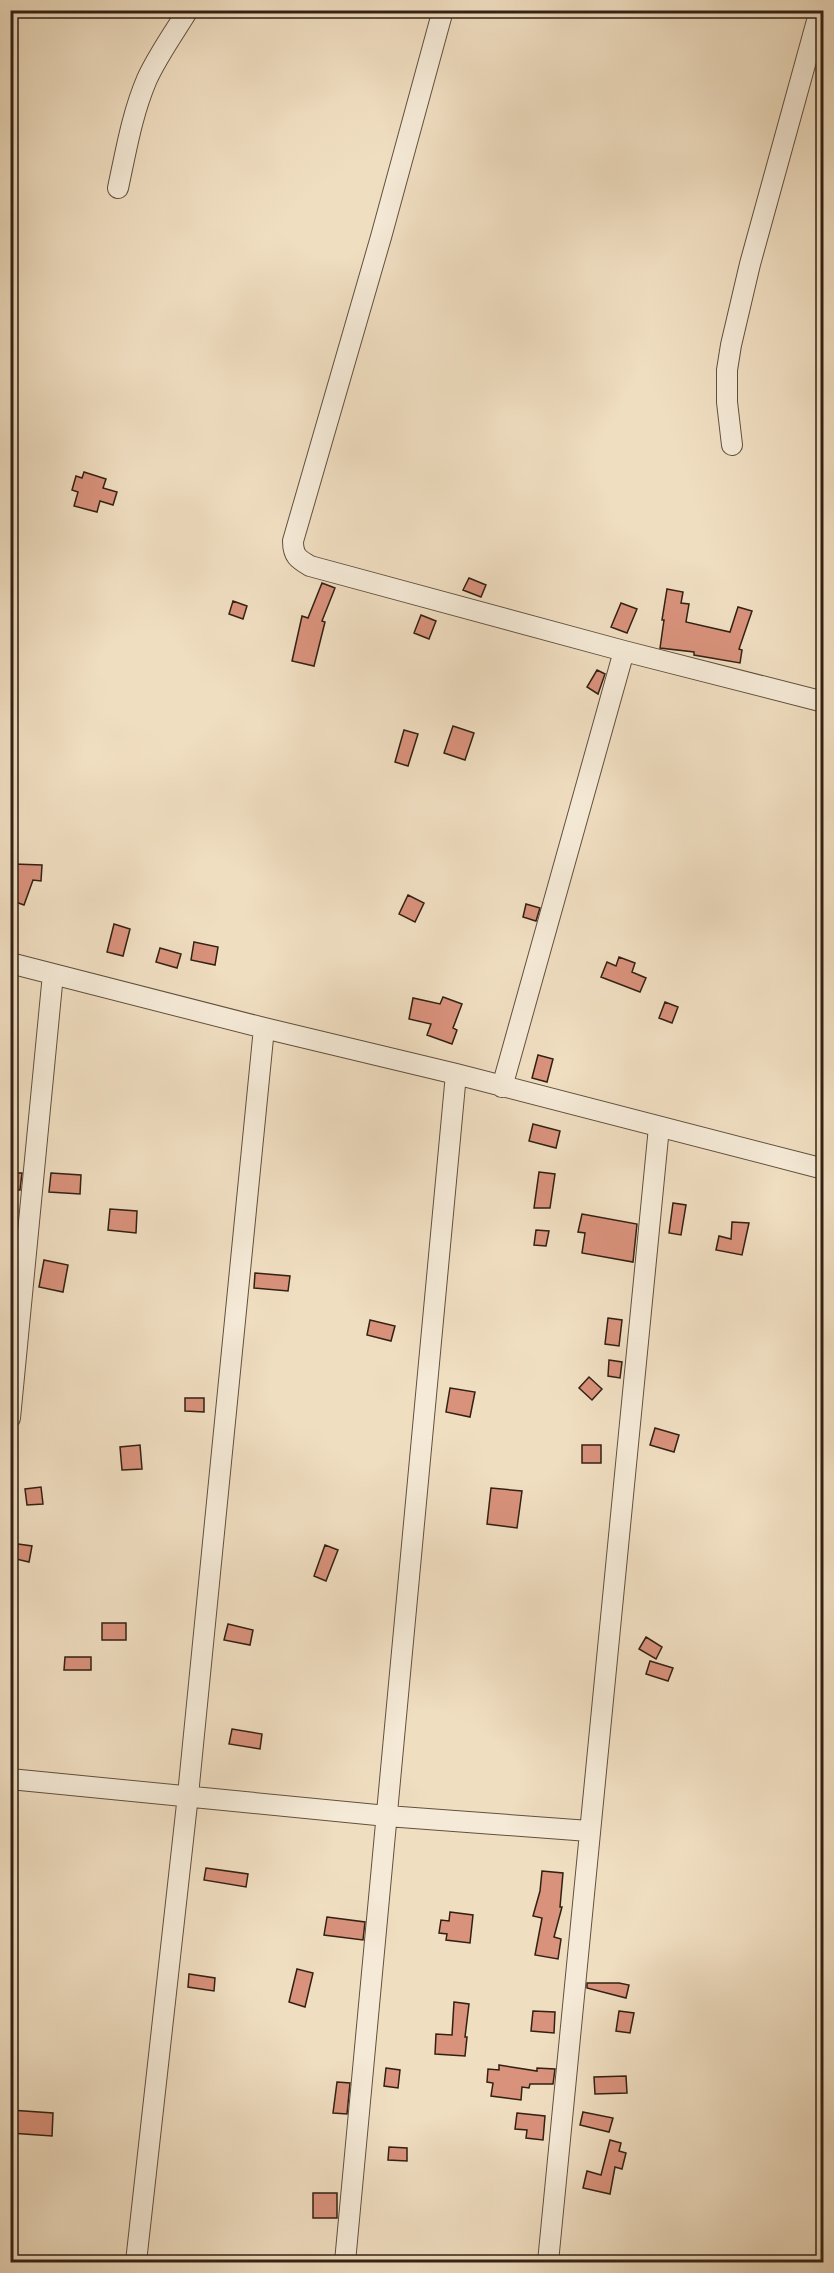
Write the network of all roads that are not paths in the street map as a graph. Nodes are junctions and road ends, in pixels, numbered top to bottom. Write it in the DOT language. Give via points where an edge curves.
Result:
graph roads {
  1 [pos="188,10"];
  2 [pos="443,10"];
  3 [pos="820,10"];
  4 [pos="118,188"];
  5 [pos="732,445"];
  6 [pos="624,651"];
  7 [pos="824,702"];
  8 [pos="10,963"];
  9 [pos="53,974"];
  10 [pos="264,1029"];
  11 [pos="456,1074"];
  12 [pos="502,1087"];
  13 [pos="659,1127"];
  14 [pos="824,1169"];
  15 [pos="10,1418"];
  16 [pos="10,1779"];
  17 [pos="188,1795"];
  18 [pos="387,1816"];
  19 [pos="589,1831"];
  20 [pos="136,2262"];
  21 [pos="345,2262"];
  22 [pos="548,2262"];
  1 -- 4 [label="street" via="142,91"];
  2 -- 6 [label="street" via="293,552 310,566"];
  3 -- 5 [label="street" via="735,326 727,381"];
  6 -- 7 [label="street"];
  6 -- 12 [label="street"];
  8 -- 9 [label="street"];
  9 -- 10 [label="street"];
  9 -- 15 [label="street"];
  10 -- 11 [label="street"];
  10 -- 17 [label="street"];
  11 -- 12 [label="street"];
  11 -- 18 [label="street"];
  12 -- 13 [label="street"];
  13 -- 14 [label="street"];
  13 -- 19 [label="street"];
  16 -- 17 [label="street"];
  17 -- 18 [label="street"];
  17 -- 20 [label="street"];
  18 -- 19 [label="street"];
  18 -- 21 [label="street"];
  19 -- 22 [label="street"];
}
